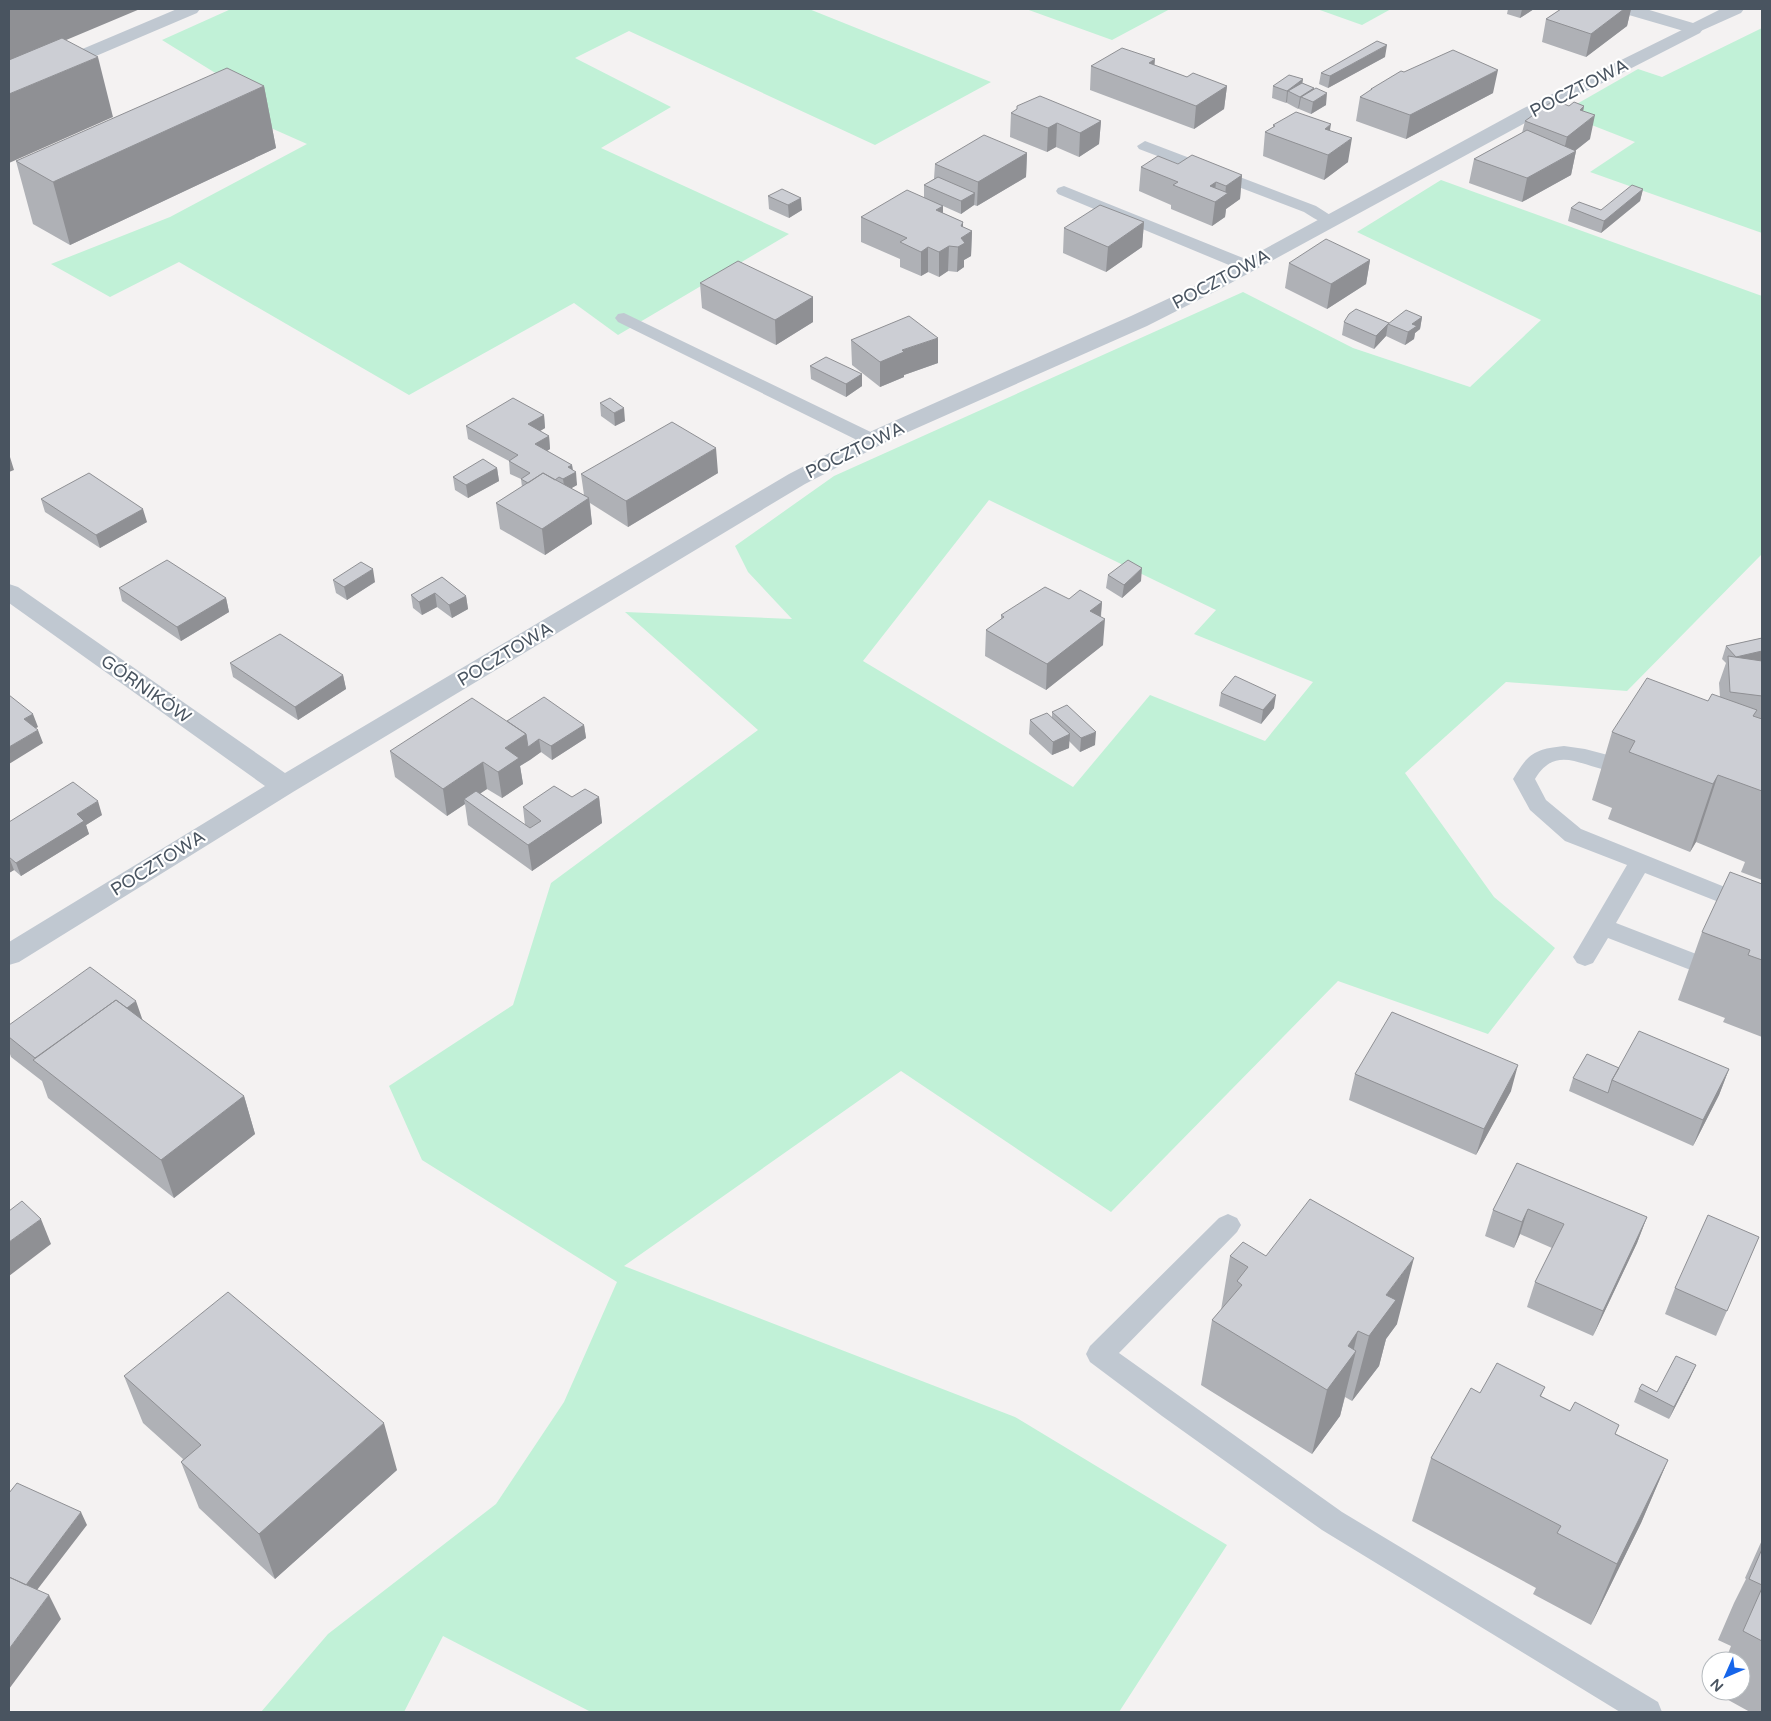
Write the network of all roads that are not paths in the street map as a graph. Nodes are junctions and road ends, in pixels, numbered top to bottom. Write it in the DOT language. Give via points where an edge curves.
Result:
graph roads {
  1 [pos="191,9"];
  2 [pos="1628,9"];
  3 [pos="1736,9"];
  4 [pos="1694,29"];
  5 [pos="9,87"];
  6 [pos="1145,146"];
  7 [pos="1064,191"];
  8 [pos="1330,220"];
  9 [pos="1247,266"];
  10 [pos="624,318"];
  11 [pos="872,440"];
  12 [pos="9,592"];
  13 [pos="1615,764"];
  14 [pos="284,786"];
  15 [pos="1640,862"];
  16 [pos="1762,911"];
  17 [pos="1602,927"];
  18 [pos="9,955"];
  19 [pos="1585,957"];
  20 [pos="1696,963"];
  21 [pos="1228,1225"];
  22 [pos="1647,1712"];
  1 -- 5 [label="street"];
  2 -- 4 [label="street"];
  3 -- 4 [label="street, POCZTOWA"];
  4 -- 8 [label="street, POCZTOWA"];
  6 -- 8 [label="lane"];
  7 -- 9 [label="lane"];
  8 -- 9 [label="street, POCZTOWA"];
  9 -- 11 [label="street, POCZTOWA" via="1139,321"];
  10 -- 11 [label="lane"];
  11 -- 14 [label="street, POCZTOWA" via="797,479"];
  12 -- 14 [label="street, GÓRNIKÓW"];
  13 -- 15 [label="lane" via="1556,752 1534,763 1524,779 1538,805 1573,835"];
  14 -- 18 [label="street, POCZTOWA"];
  15 -- 16 [label="lane"];
  15 -- 17 [label="lane"];
  17 -- 19 [label="lane"];
  17 -- 20 [label="lane"];
  21 -- 22 [label="lane" via="1100,1354 1332,1521"];
}
